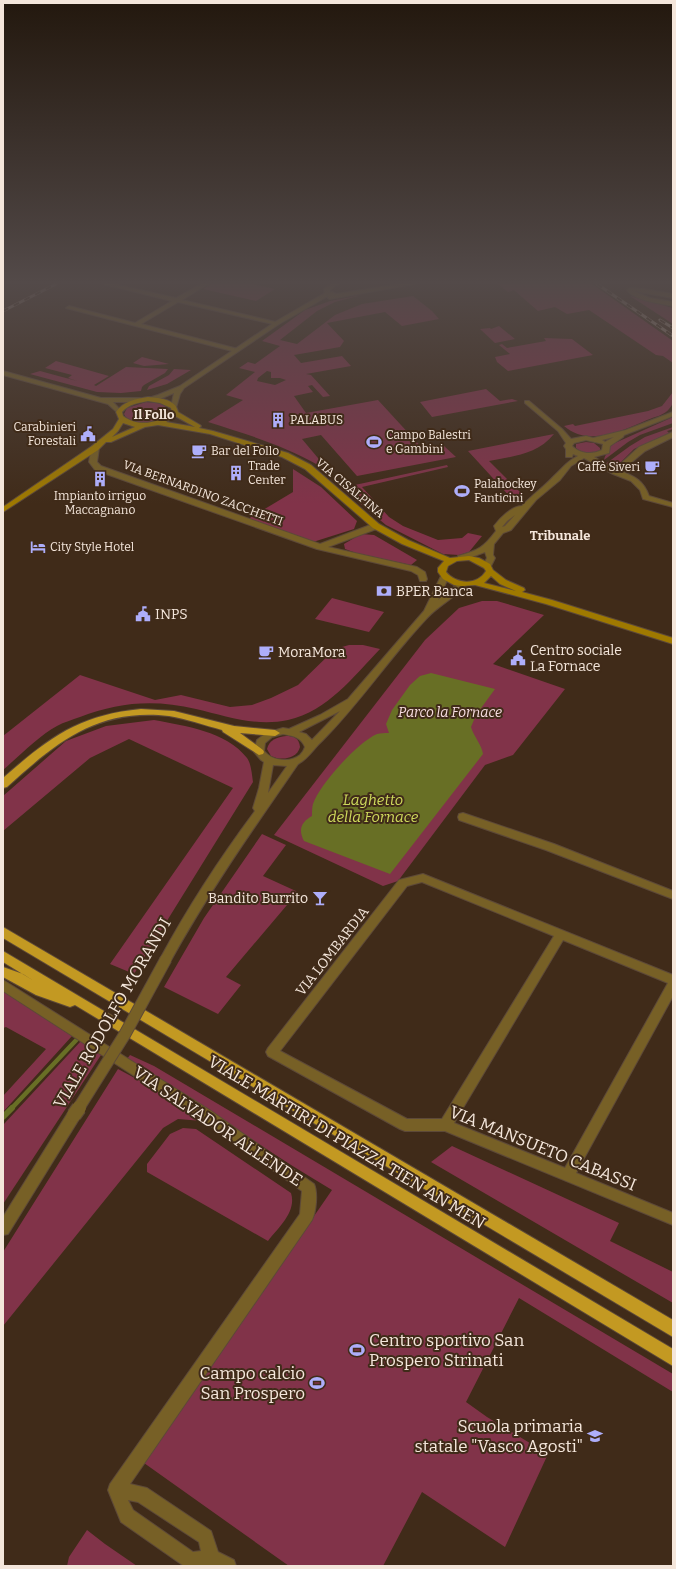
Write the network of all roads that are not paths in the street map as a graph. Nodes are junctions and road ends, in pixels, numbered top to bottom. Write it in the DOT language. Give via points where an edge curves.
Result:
graph roads {
  1 [pos="225,357"];
  2 [pos="3,373"];
  3 [pos="182,387"];
  4 [pos="92,397"];
  5 [pos="140,400"];
  6 [pos="148,400"];
  7 [pos="527,402"];
  8 [pos="174,410"];
  9 [pos="119,412"];
  10 [pos="673,414"];
  11 [pos="122,419"];
  12 [pos="158,423"];
  13 [pos="145,425"];
  14 [pos="560,430"];
  15 [pos="211,432"];
  16 [pos="628,432"];
  17 [pos="673,434"];
  18 [pos="577,438"];
  19 [pos="596,439"];
  20 [pos="570,446"];
  21 [pos="606,446"];
  22 [pos="96,448"];
  23 [pos="585,455"];
  24 [pos="598,455"];
  25 [pos="568,464"];
  26 [pos="602,464"];
  27 [pos="616,472"];
  28 [pos="673,505"];
  29 [pos="3,510"];
  30 [pos="376,526"];
  31 [pos="405,542"];
  32 [pos="490,544"];
  33 [pos="320,547"];
  34 [pos="461,558"];
  35 [pos="450,561"];
  36 [pos="442,568"];
  37 [pos="488,569"];
  38 [pos="445,576"];
  39 [pos="423,579"];
  40 [pos="476,583"];
  41 [pos="463,584"];
  42 [pos="549,602"];
  43 [pos="426,615"];
  44 [pos="673,641"];
  45 [pos="352,700"];
  46 [pos="221,727"];
  47 [pos="290,732"];
  48 [pos="275,733"];
  49 [pos="310,747"];
  50 [pos="259,752"];
  51 [pos="269,761"];
  52 [pos="295,762"];
  53 [pos="3,784"];
  54 [pos="255,817"];
  55 [pos="463,817"];
  56 [pos="673,895"];
  57 [pos="6,933"];
  58 [pos="561,934"];
  59 [pos="3,956"];
  60 [pos="3,972"];
  61 [pos="673,980"];
  62 [pos="673,985"];
  63 [pos="3,986"];
  64 [pos="92,1009"];
  65 [pos="272,1052"];
  66 [pos="446,1125"];
  67 [pos="568,1175"];
  68 [pos="673,1219"];
  69 [pos="3,1229"];
  70 [pos="673,1329"];
  71 [pos="673,1358"];
  72 [pos="116,1490"];
  73 [pos="212,1558"];
  74 [pos="228,1566"];
  1 -- 3 [label="street"];
  2 -- 4 [label="street"];
  3 -- 6 [label="street"];
  3 -- 8 [label="street" via="177,394"];
  4 -- 5 [label="street" via="123,401"];
  4 -- 9 [label="street" via="110,403"];
  5 -- 6 [label="main road, VIA CISALPINA"];
  5 -- 9 [label="main road" via="126,405"];
  6 -- 8 [label="main road, VIA CISALPINA" via="164,401"];
  7 -- 14 [label="street"];
  8 -- 12 [label="main road" via="169,419"];
  8 -- 15 [label="main road, VIA CISALPINA" via="189,422"];
  9 -- 11 [label="main road"];
  10 -- 16 [label="street"];
  11 -- 13 [label="main road"];
  11 -- 22 [label="main road" via="116,430"];
  12 -- 13 [label="main road"];
  12 -- 15 [label="main road, VIA CISALPINA"];
  13 -- 22 [label="main road"];
  14 -- 18 [label="street"];
  14 -- 20 [label="street"];
  15 -- 30 [label="main road, VIA CISALPINA" via="285,455 308,467"];
  16 -- 19 [label="street"];
  16 -- 21 [label="street"];
  17 -- 27 [label="street" via="642,449"];
  18 -- 19 [label="street"];
  18 -- 20 [label="street"];
  19 -- 21 [label="street"];
  20 -- 23 [label="street"];
  20 -- 25 [label="street"];
  21 -- 24 [label="street" via="606,451"];
  22 -- 29 [label="main road"];
  22 -- 33 [label="street, VIA BERNARDINO ZACCHETTI" via="93,462 98,468"];
  23 -- 24 [label="street"];
  23 -- 25 [label="street"];
  23 -- 26 [label="street"];
  24 -- 26 [label="street"];
  25 -- 32 [label="street"];
  26 -- 27 [label="street"];
  27 -- 28 [label="street" via="634,479 646,497"];
  30 -- 31 [label="main road, VIA CISALPINA"];
  30 -- 33 [label="street"];
  31 -- 35 [label="main road, VIA CISALPINA"];
  31 -- 36 [label="main road, VIA CISALPINA"];
  32 -- 34 [label="street" via="480,552"];
  32 -- 37 [label="street"];
  33 -- 39 [label="street, VIA BERNARDINO ZACCHETTI" via="414,569 422,574"];
  34 -- 35 [label="main road"];
  34 -- 37 [label="main road" via="476,560"];
  35 -- 36 [label="main road"];
  36 -- 38 [label="main road"];
  37 -- 40 [label="main road" via="486,578"];
  37 -- 42 [label="main road" via="503,582"];
  38 -- 41 [label="main road"];
  38 -- 43 [label="street, VIALE RODOLFO MORANDI"];
  40 -- 41 [label="main road"];
  40 -- 42 [label="main road"];
  41 -- 43 [label="street, VIALE RODOLFO MORANDI"];
  42 -- 44 [label="main road"];
  43 -- 45 [label="street, VIALE RODOLFO MORANDI"];
  45 -- 47 [label="street, VIALE RODOLFO MORANDI" via="323,718"];
  45 -- 49 [label="street, VIALE RODOLFO MORANDI" via="341,716"];
  46 -- 48 [label="highway"];
  46 -- 50 [label="highway"];
  46 -- 53 [label="highway" via="190,717 157,712 132,712 94,720 48,744"];
  47 -- 48 [label="street, VIALE RODOLFO MORANDI"];
  47 -- 49 [label="street" via="303,736"];
  48 -- 50 [label="street" via="260,742"];
  49 -- 52 [label="street, VIALE RODOLFO MORANDI" via="304,757"];
  50 -- 51 [label="street"];
  51 -- 52 [label="street" via="285,764"];
  51 -- 54 [label="street, VIALE RODOLFO MORANDI"];
  52 -- 54 [label="street, VIALE RODOLFO MORANDI"];
  54 -- 69 [label="street, VIALE RODOLFO MORANDI, bridge" via="203,894 125,1034"];
  55 -- 56 [label="street" via="550,847"];
  57 -- 70 [label="highway, VIALE MARTIRI DI PIAZZA TIEN AN MEN"];
  58 -- 61 [label="street"];
  58 -- 65 [label="street, VIA LOMBARDIA" via="423,878 403,883"];
  58 -- 66 [label="street"];
  59 -- 64 [label="highway, VIALE MARTIRI DI PIAZZA TIEN AN MEN"];
  60 -- 64 [label="highway" via="41,991"];
  62 -- 67 [label="street"];
  63 -- 72 [label="street, VIA SALVADOR ALLENDE" via="206,1115 309,1188 307,1216"];
  64 -- 71 [label="highway, VIALE MARTIRI DI PIAZZA TIEN AN MEN"];
  65 -- 66 [label="street, VIA MANSUETO CABASSI" via="405,1125"];
  66 -- 67 [label="street, VIA MANSUETO CABASSI"];
  67 -- 68 [label="street, VIA MANSUETO CABASSI"];
  72 -- 73 [label="street" via="141,1494 205,1537"];
  72 -- 73 [label="street" via="127,1516 191,1561"];
  73 -- 74 [label="street"];
}
